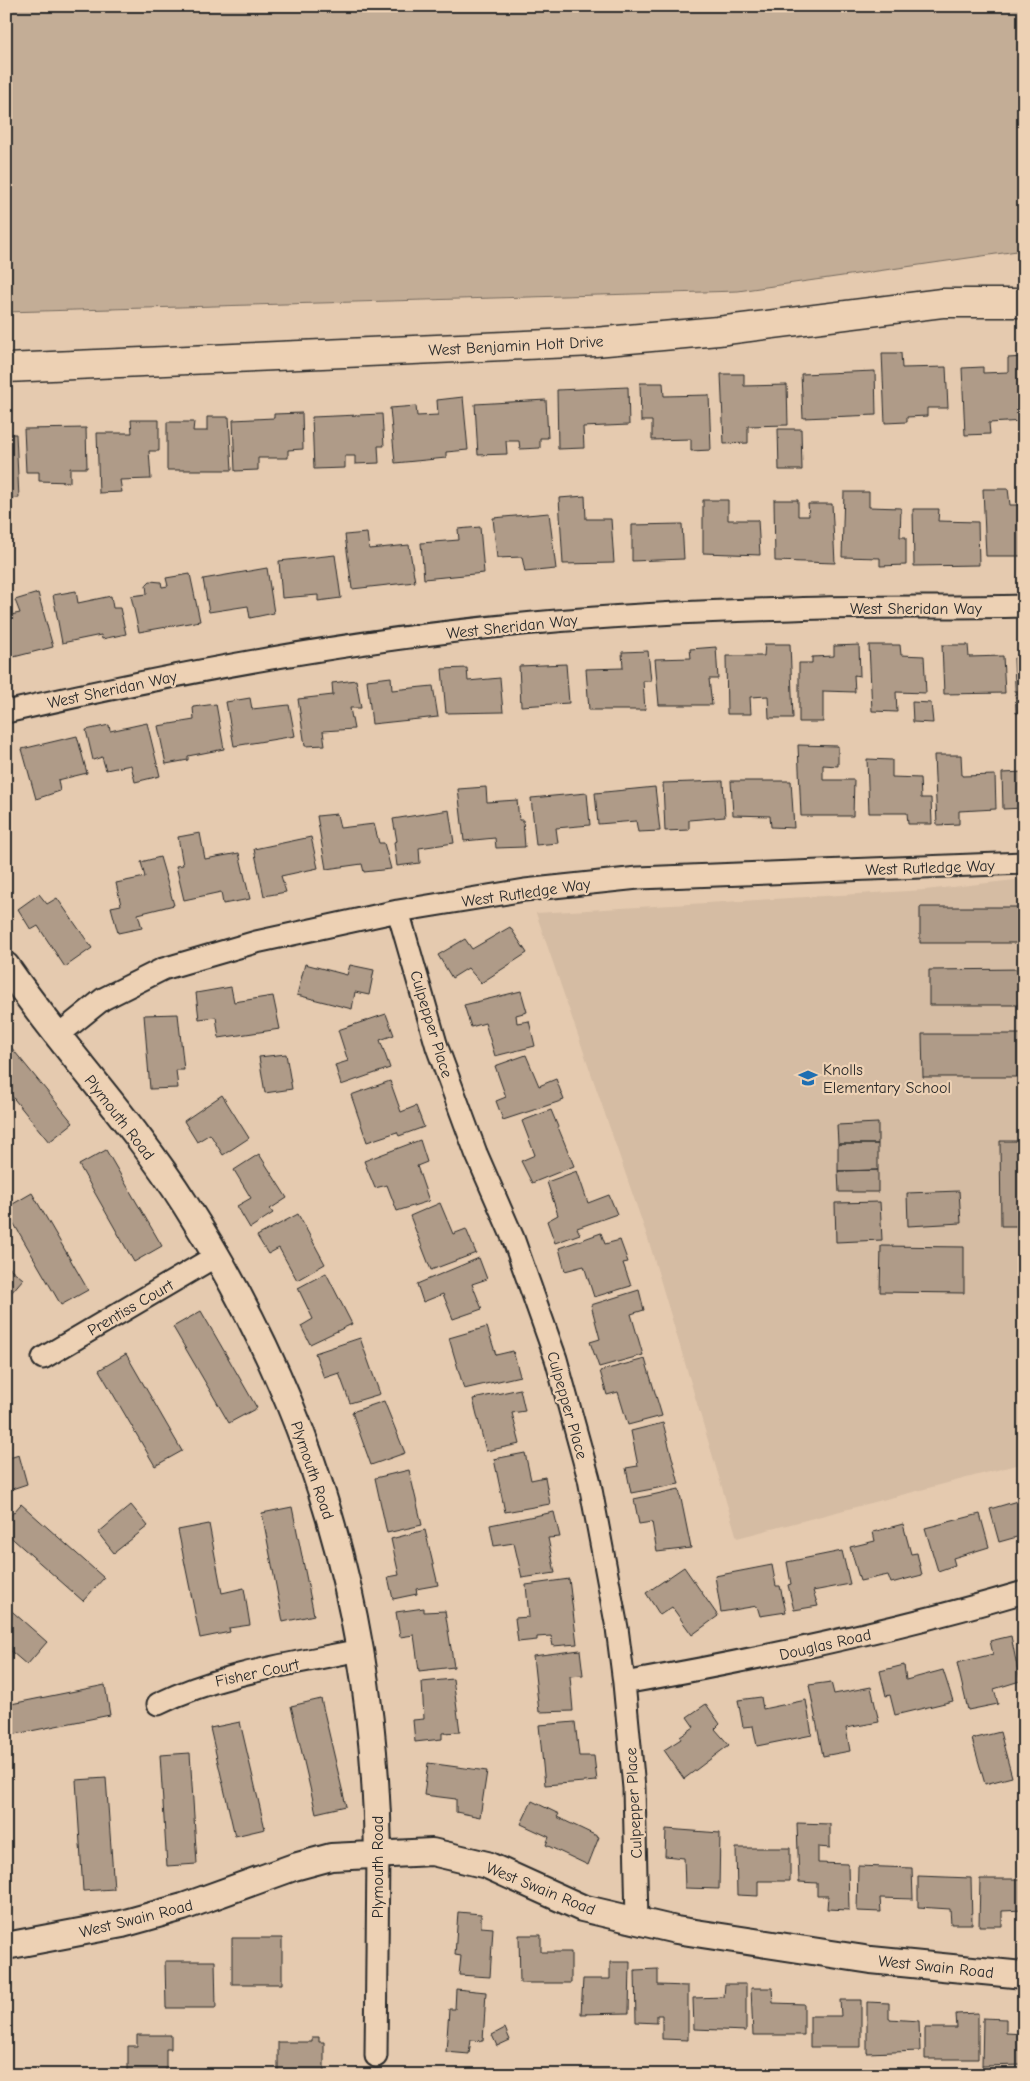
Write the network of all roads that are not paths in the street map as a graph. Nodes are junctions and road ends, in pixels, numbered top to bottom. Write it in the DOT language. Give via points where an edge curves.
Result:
graph roads {
  1 [pos="1024,302"];
  2 [pos="6,368"];
  3 [pos="1024,606"];
  4 [pos="6,712"];
  5 [pos="1024,863"];
  6 [pos="398,911"];
  7 [pos="9,977"];
  8 [pos="57,1036"];
  9 [pos="216,1256"];
  10 [pos="43,1358"];
  11 [pos="1024,1592"];
  12 [pos="360,1650"];
  13 [pos="624,1683"];
  14 [pos="158,1704"];
  15 [pos="378,1854"];
  16 [pos="637,1921"];
  17 [pos="6,1946"];
  18 [pos="1024,1974"];
  19 [pos="376,2056"];
  1 -- 2 [label="main road, West Benjamin Holt Drive" via="942,303 718,331 595,342"];
  3 -- 4 [label="street, West Sheridan Way" via="794,608 534,623 374,641 254,660 145,680"];
  5 -- 6 [label="street, West Rutledge Way" via="638,878 525,890"];
  6 -- 8 [label="street, West Rutledge Way" via="256,942 163,969 103,999"];
  6 -- 13 [label="street, Culpepper Place" via="437,1047 476,1152 513,1238 556,1359 590,1479"];
  7 -- 8 [label="street, Plymouth Road"];
  8 -- 9 [label="street, Plymouth Road" via="150,1154"];
  9 -- 10 [label="street, Prentiss Court"];
  9 -- 12 [label="street, Plymouth Road" via="269,1354 314,1465 341,1555"];
  11 -- 13 [label="street, Douglas Road" via="854,1638"];
  12 -- 14 [label="street, Fisher Court" via="212,1681"];
  12 -- 15 [label="street, Plymouth Road" via="373,1743"];
  13 -- 16 [label="street, Culpepper Place" via="634,1788"];
  15 -- 16 [label="street, West Swain Road" via="432,1852 487,1865 582,1908"];
  15 -- 17 [label="street, West Swain Road" via="331,1857 122,1924"];
  15 -- 19 [label="street, Plymouth Road"];
  16 -- 18 [label="street, West Swain Road" via="739,1941 862,1959"];
}
